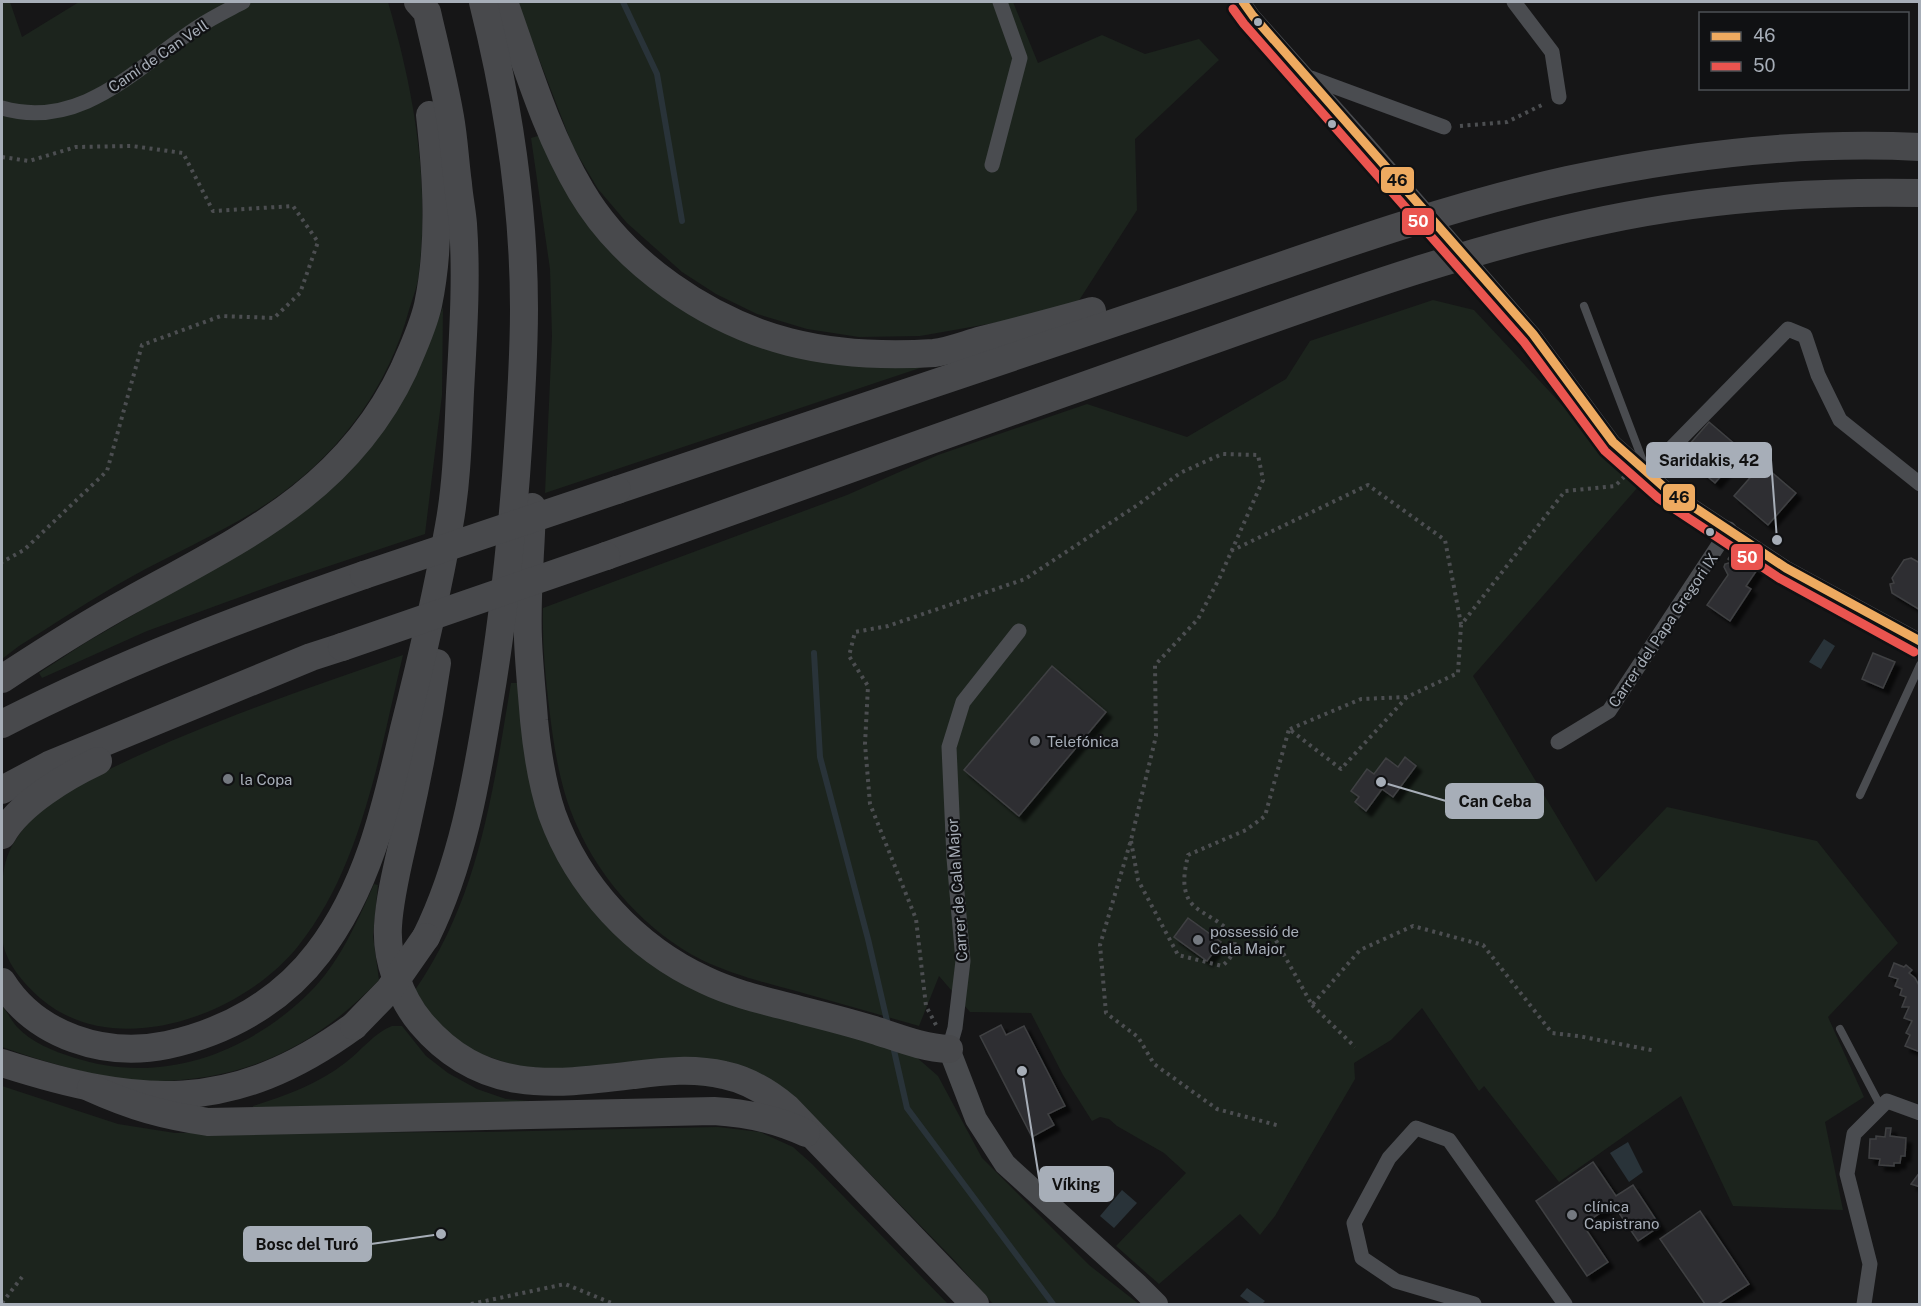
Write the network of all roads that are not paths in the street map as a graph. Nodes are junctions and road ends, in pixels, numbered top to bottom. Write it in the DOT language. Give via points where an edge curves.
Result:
graph roads {
  1 [pos="243,2"];
  2 [pos="408,2"];
  3 [pos="418,2"];
  4 [pos="483,2"];
  5 [pos="504,2"];
  6 [pos="1000,2"];
  7 [pos="1243,2"];
  8 [pos="1515,2"];
  9 [pos="1308,77"];
  10 [pos="1559,97"];
  11 [pos="2,108"];
  12 [pos="1444,126"];
  13 [pos="1920,147"];
  14 [pos="992,165"];
  15 [pos="1920,193"];
  16 [pos="1584,306"];
  17 [pos="1148,311"];
  18 [pos="522,388"];
  19 [pos="1643,467"];
  20 [pos="1920,484"];
  21 [pos="449,524"];
  22 [pos="1730,529"];
  23 [pos="1019,631"];
  24 [pos="1920,641"];
  25 [pos="311,657"];
  26 [pos="1920,665"];
  27 [pos="2,679"];
  28 [pos="2,724"];
  29 [pos="1558,742"];
  30 [pos="2,790"];
  31 [pos="1860,795"];
  32 [pos="2,836"];
  33 [pos="2,982"];
  34 [pos="1840,1029"];
  35 [pos="948,1049"];
  36 [pos="2,1063"];
  37 [pos="91,1088"];
  38 [pos="1881,1107"];
  39 [pos="1920,1113"];
  40 [pos="814,1137"];
  41 [pos="975,1305"];
  42 [pos="1157,1305"];
  43 [pos="1474,1305"];
  44 [pos="1565,1305"];
  45 [pos="1864,1305"];
  1 -- 11 [label="street, Camí de Can Vell" via="198,27 140,71 92,99 65,110 46,112"];
  2 -- 27 [label="highway" via="429,98 437,199 435,251 420,332 386,404 333,470 296,502"];
  3 -- 21 [label="highway" via="427,12 451,120 463,222 463,325 456,472"];
  4 -- 18 [label="highway" via="503,87 516,178 524,307"];
  5 -- 17 [label="highway" via="544,114 593,209 646,266 718,314 789,342 845,352 936,353 1102,309"];
  6 -- 14 [label="street" via="1020,58"];
  7 -- 9 [label="street"];
  8 -- 10 [label="street" via="1552,52"];
  9 -- 12 [label="street"];
  9 -- 19 [label="street, bridge" via="1533,334 1613,442"];
  13 -- 17 [label="highway" via="1760,150 1663,162 1566,181 1408,224"];
  15 -- 25 [label="highway, bridge" via="1816,193 1709,202 1605,219 1501,246 1249,327"];
  16 -- 19 [label="lane"];
  17 -- 28 [label="highway, bridge" via="364,575 186,640"];
  18 -- 35 [label="highway" via="535,420 528,638 532,702 552,813 590,884 636,936 706,981 931,1048"];
  18 -- 37 [label="highway, bridge" via="509,564 480,757 459,850 446,893 426,937 389,990 354,1026 327,1046 269,1076 221,1090 172,1095"];
  19 -- 20 [label="street" via="1788,329 1805,336 1839,420"];
  19 -- 22 [label="street" via="1665,488"];
  21 -- 33 [label="highway" via="411,705 379,829 347,909 310,964 274,998 246,1016 201,1036 158,1047 114,1047 63,1035 27,1013"];
  21 -- 40 [label="highway" via="451,563 430,711 388,928 392,963 413,1012 455,1054 505,1077 556,1083 675,1071 724,1074 775,1098"];
  22 -- 24 [label="street" via="1786,568"];
  22 -- 29 [label="street, Carrer del Papa Gregori IX" via="1609,711"];
  23 -- 35 [label="street, Carrer de Cala Major" via="963,702 949,747 963,961 955,1028"];
  25 -- 30 [label="highway" via="49,765"];
  25 -- 32 [label="highway" via="286,683 88,765 38,796 17,814"];
  26 -- 31 [label="lane"];
  34 -- 38 [label="lane"];
  35 -- 42 [label="street" via="976,1119 1005,1164"];
  36 -- 37 [label="highway"];
  37 -- 40 [label="highway" via="163,1115 207,1122 714,1111 767,1119"];
  38 -- 39 [label="street" via="1887,1101"];
  38 -- 45 [label="street" via="1854,1134 1847,1174 1870,1264"];
  40 -- 41 [label="highway"];
  43 -- 44 [label="street" via="1395,1281 1362,1258 1354,1223 1389,1158 1416,1128 1449,1140"];
}
